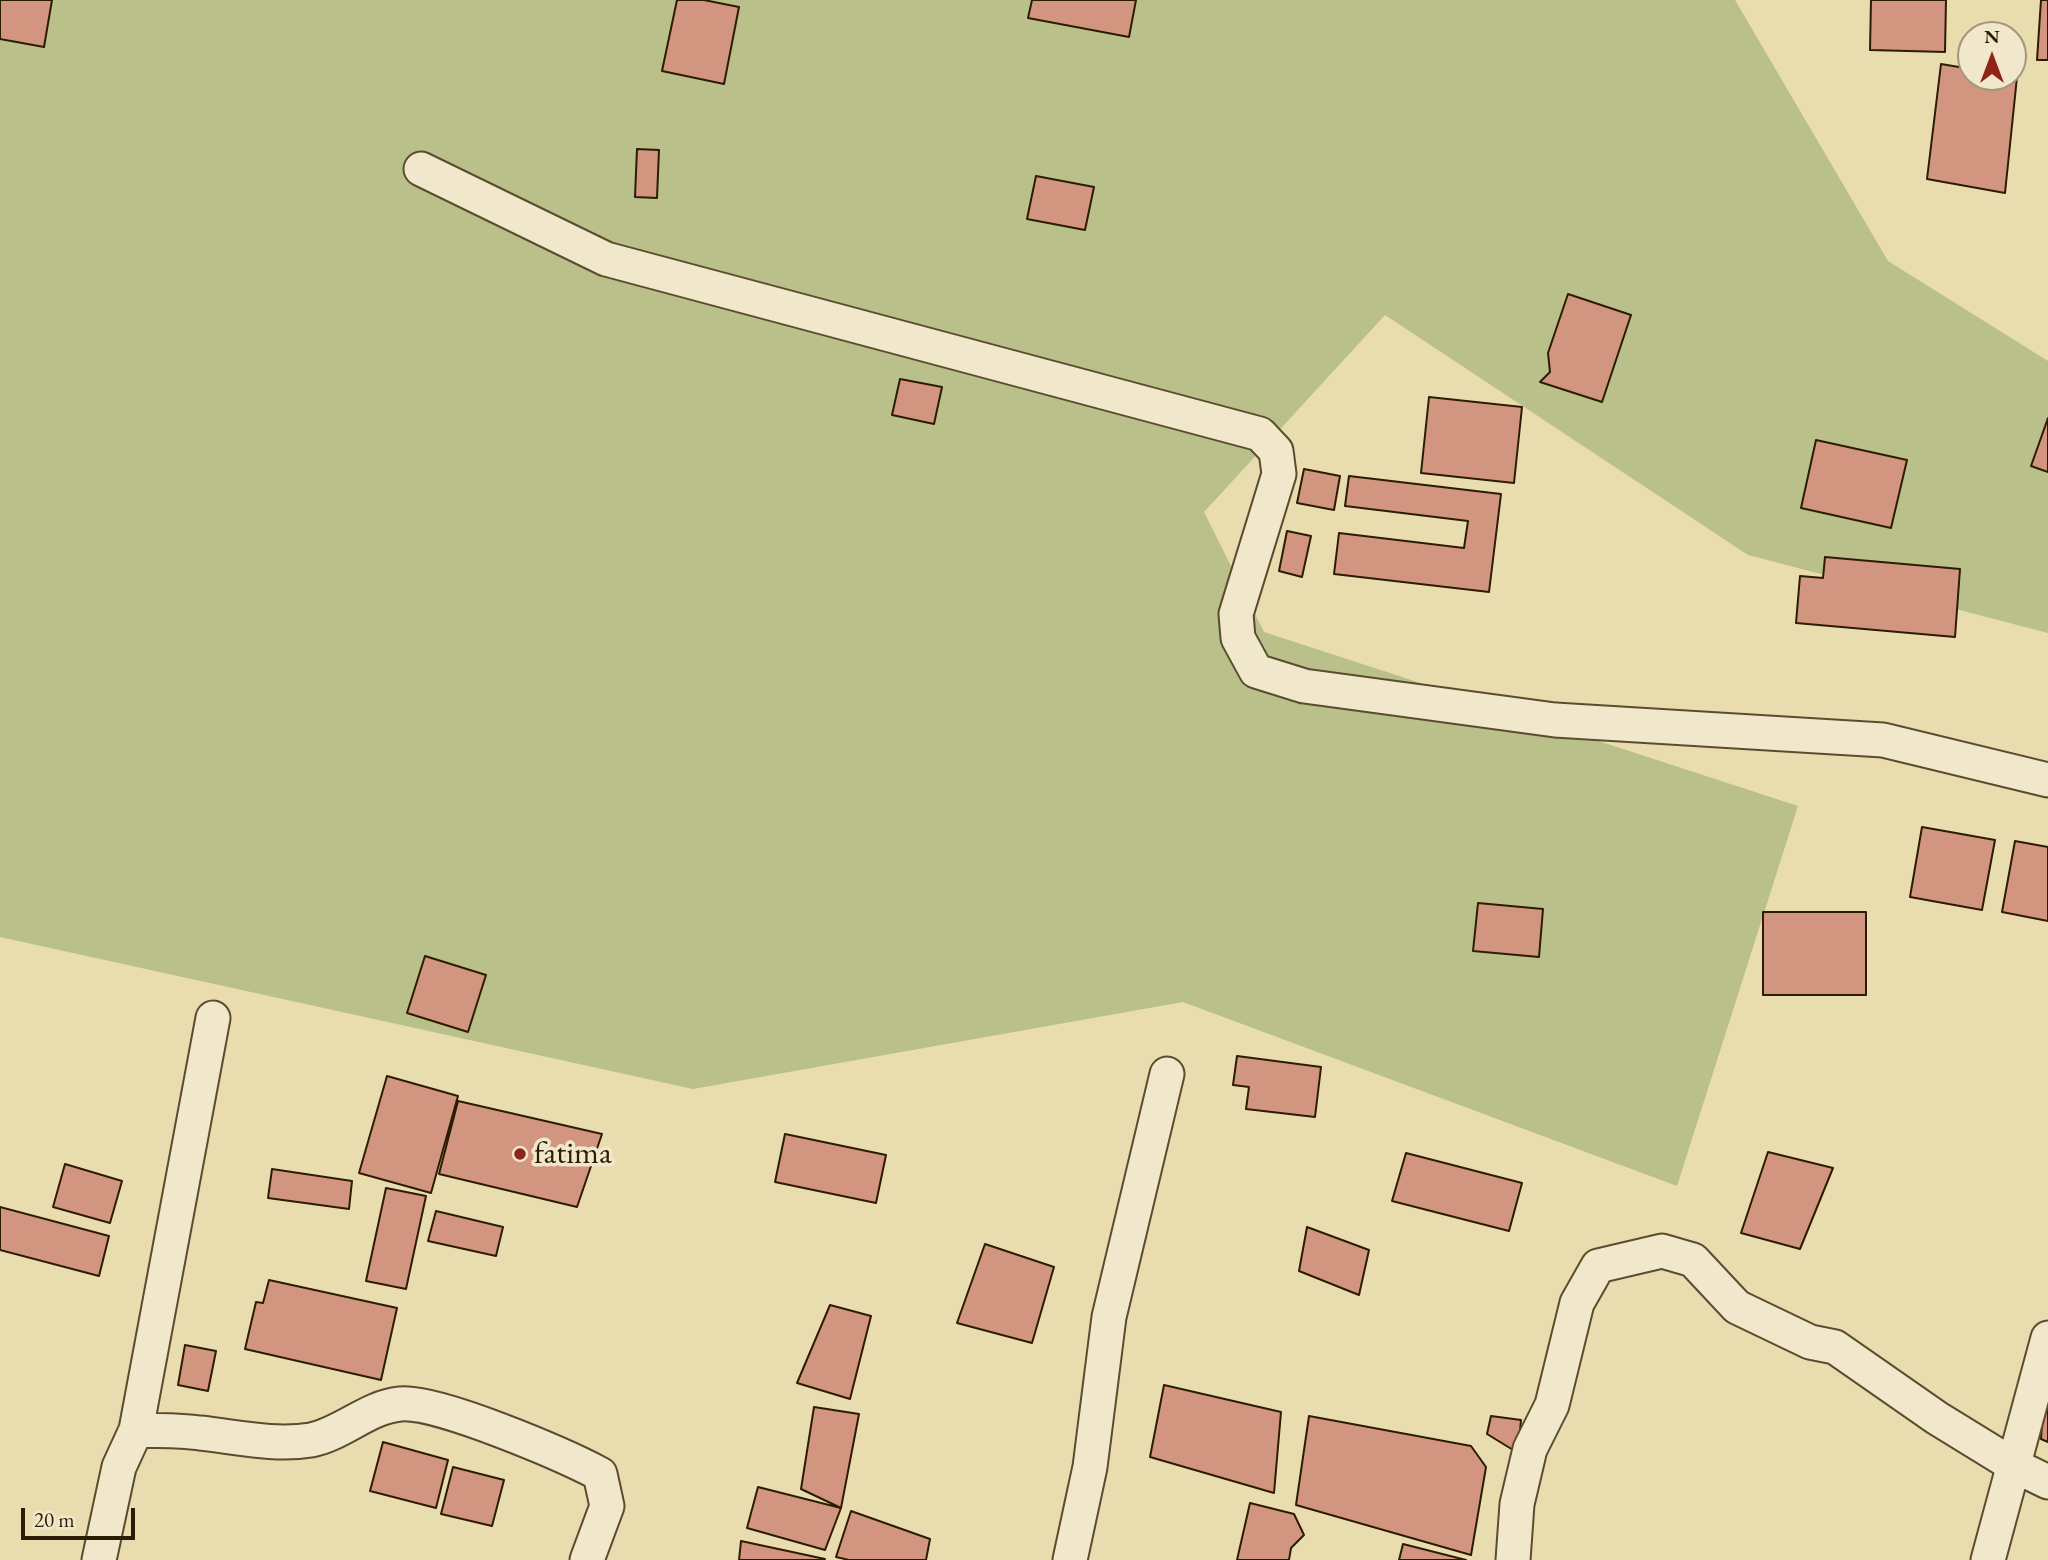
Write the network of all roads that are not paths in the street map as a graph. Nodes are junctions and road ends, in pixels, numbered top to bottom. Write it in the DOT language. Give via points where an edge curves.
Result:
graph roads {
  1 [pos="421,169"];
  2 [pos="2048,780"];
  3 [pos="213,1018"];
  4 [pos="1167,1074"];
  5 [pos="2048,1338"];
  6 [pos="136,1430"];
  7 [pos="2015,1466"];
  8 [pos="2048,1482"];
  9 [pos="99,1560"];
  10 [pos="587,1560"];
  11 [pos="1070,1560"];
  12 [pos="1513,1560"];
  13 [pos="1988,1560"];
  1 -- 2 [label="street" via="606,259 1260,434 1276,450 1279,474 1236,614 1238,638 1256,671 1304,686 1555,720 1883,740"];
  3 -- 6 [label="street"];
  4 -- 11 [label="street" via="1109,1317 1090,1468"];
  5 -- 7 [label="street"];
  6 -- 9 [label="street" via="119,1467"];
  6 -- 10 [label="street" via="275,1442 314,1439 400,1404 426,1406 561,1453 600,1474 607,1506"];
  7 -- 8 [label="street"];
  7 -- 12 [label="street" via="1835,1347 1810,1342 1737,1307 1693,1260 1662,1251 1632,1256 1598,1266 1577,1303 1552,1405 1530,1449 1517,1504"];
  7 -- 13 [label="street"];
}
